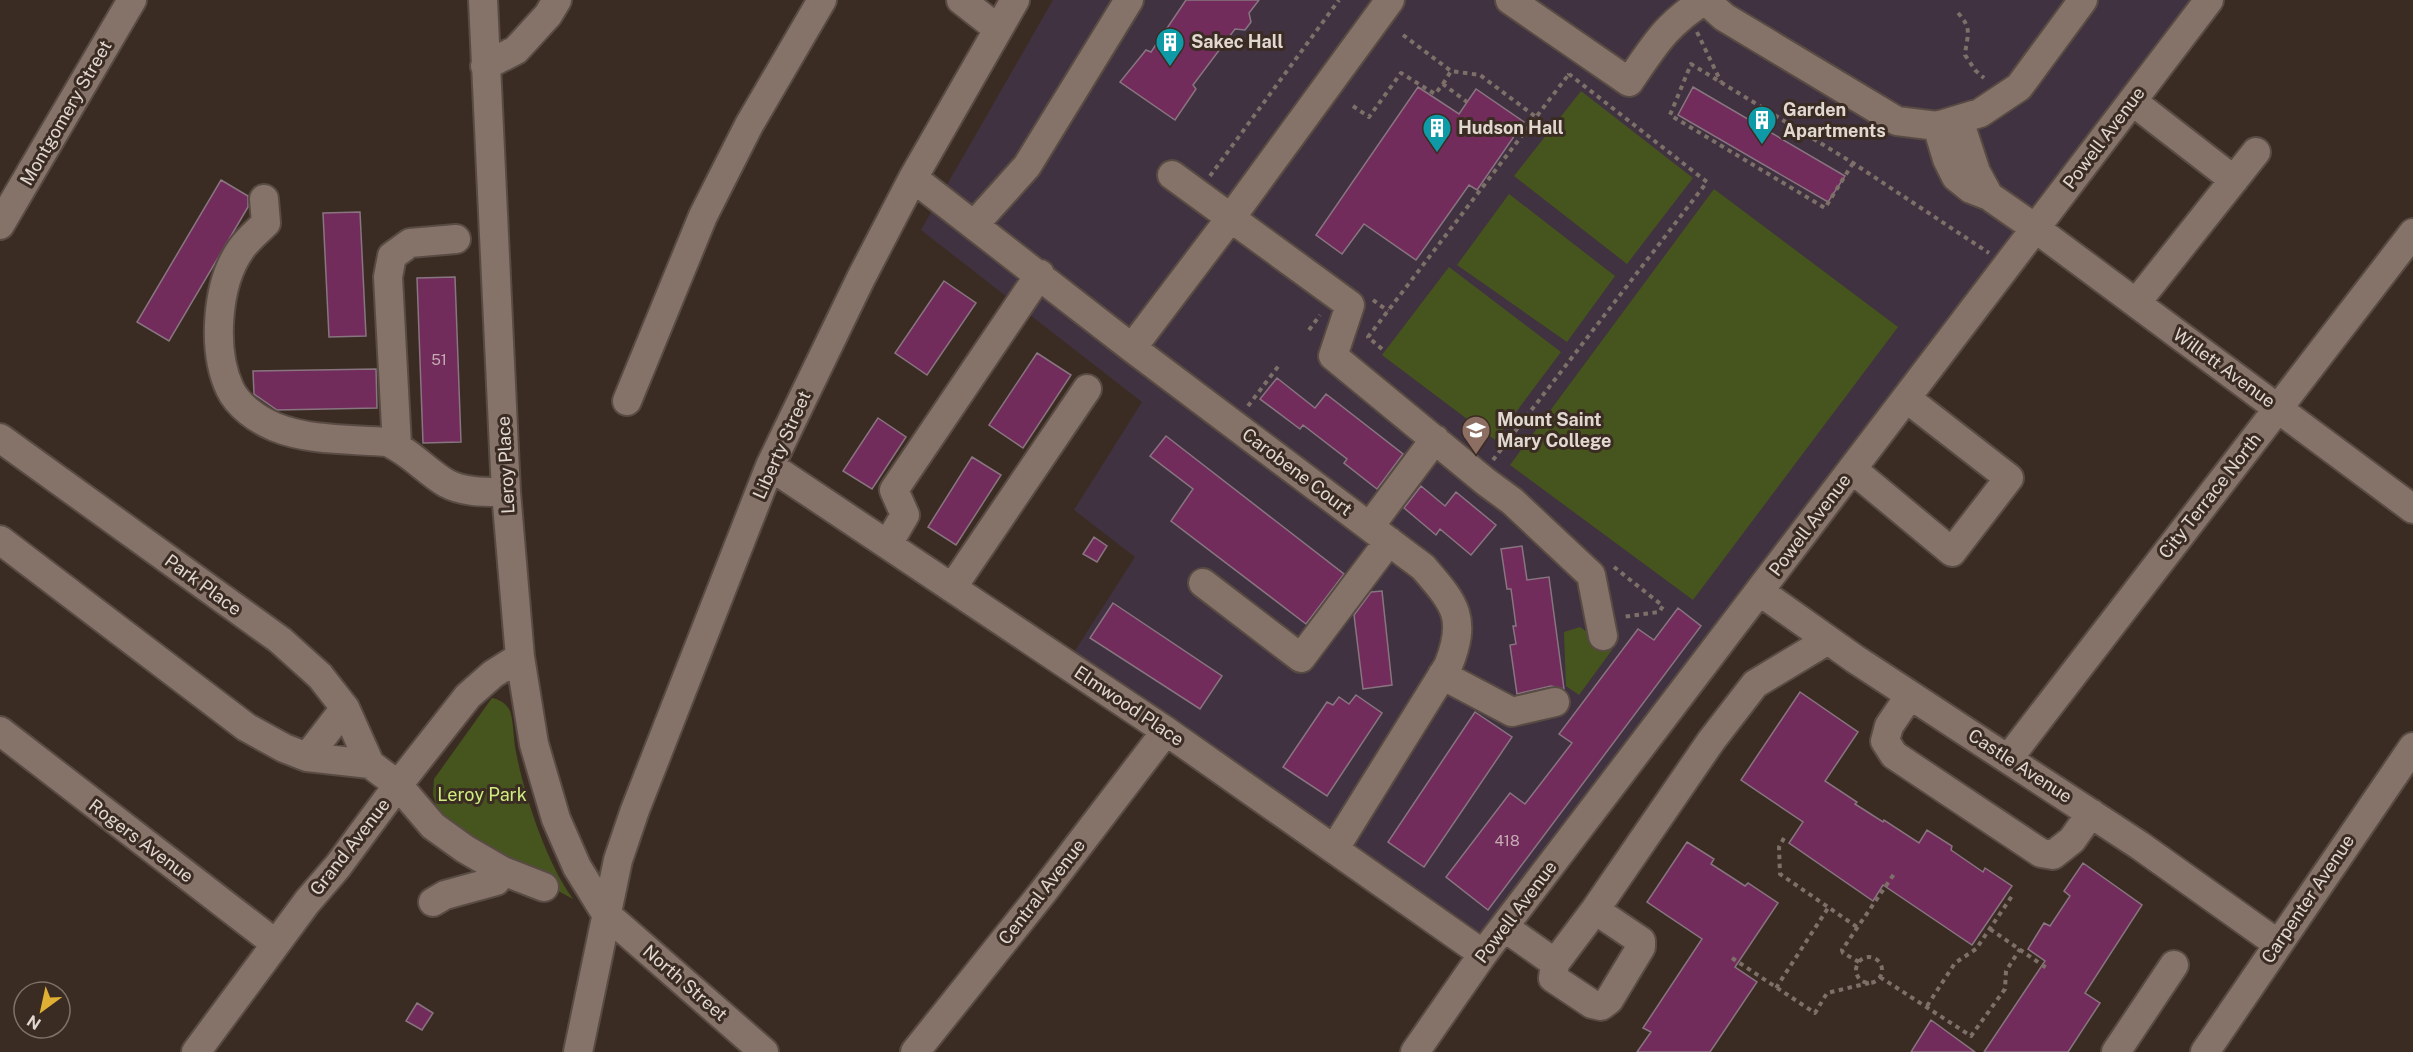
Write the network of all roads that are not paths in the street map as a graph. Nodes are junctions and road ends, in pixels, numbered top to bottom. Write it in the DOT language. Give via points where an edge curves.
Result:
graph roads {
  1 [pos="132,0"];
  2 [pos="483,0"];
  3 [pos="557,0"];
  4 [pos="822,0"];
  5 [pos="961,0"];
  6 [pos="1015,0"];
  7 [pos="1129,0"];
  8 [pos="1390,0"];
  9 [pos="1510,0"];
  10 [pos="2083,0"];
  11 [pos="2209,0"];
  12 [pos="1708,7"];
  13 [pos="998,29"];
  14 [pos="485,66"];
  15 [pos="2132,100"];
  16 [pos="1948,123"];
  17 [pos="2256,152"];
  18 [pos="1172,175"];
  19 [pos="914,178"];
  20 [pos="2234,180"];
  21 [pos="264,199"];
  22 [pos="1231,217"];
  23 [pos="0,225"];
  24 [pos="975,225"];
  25 [pos="2035,228"];
  26 [pos="2413,233"];
  27 [pos="456,239"];
  28 [pos="1040,274"];
  29 [pos="2136,303"];
  30 [pos="1132,348"];
  31 [pos="1087,389"];
  32 [pos="1906,398"];
  33 [pos="627,401"];
  34 [pos="2278,408"];
  35 [pos="0,438"];
  36 [pos="1435,439"];
  37 [pos="397,446"];
  38 [pos="770,466"];
  39 [pos="1852,469"];
  40 [pos="507,492"];
  41 [pos="2413,509"];
  42 [pos="1379,533"];
  43 [pos="0,540"];
  44 [pos="888,544"];
  45 [pos="1203,583"];
  46 [pos="952,588"];
  47 [pos="1759,591"];
  48 [pos="1603,636"];
  49 [pos="1828,640"];
  50 [pos="520,657"];
  51 [pos="1442,675"];
  52 [pos="1910,695"];
  53 [pos="1555,702"];
  54 [pos="345,708"];
  55 [pos="1166,731"];
  56 [pos="2,739"];
  57 [pos="2413,747"];
  58 [pos="308,757"];
  59 [pos="2008,759"];
  60 [pos="370,764"];
  61 [pos="398,785"];
  62 [pos="2091,813"];
  63 [pos="1335,848"];
  64 [pos="503,871"];
  65 [pos="543,887"];
  66 [pos="434,902"];
  67 [pos="1595,910"];
  68 [pos="606,914"];
  69 [pos="1504,927"];
  70 [pos="276,944"];
  71 [pos="2278,944"];
  72 [pos="1483,954"];
  73 [pos="1555,963"];
  74 [pos="2174,966"];
  75 [pos="585,1048"];
  76 [pos="196,1052"];
  77 [pos="764,1052"];
  78 [pos="915,1052"];
  79 [pos="1415,1052"];
  80 [pos="2116,1052"];
  81 [pos="2205,1052"];
  1 -- 23 [label="street, Montgomery Street"];
  2 -- 14 [label="street, Leroy Place"];
  3 -- 14 [label="street" via="516,50"];
  4 -- 33 [label="street" via="749,125 703,216"];
  5 -- 13 [label="street"];
  6 -- 13 [label="street, Liberty Street"];
  7 -- 24 [label="street" via="1028,166"];
  8 -- 22 [label="street"];
  9 -- 12 [label="street" via="1629,82 1666,30 1686,12"];
  10 -- 16 [label="street" via="2019,87 1980,112"];
  11 -- 15 [label="street, Powell Avenue"];
  12 -- 16 [label="street" via="1897,121"];
  13 -- 19 [label="street, Liberty Street"];
  14 -- 40 [label="street, Leroy Place"];
  15 -- 20 [label="street"];
  15 -- 25 [label="street, Powell Avenue"];
  16 -- 25 [label="street, Willett Avenue" via="1989,196"];
  17 -- 20 [label="street"];
  18 -- 22 [label="street"];
  19 -- 24 [label="street, Carobene Court"];
  19 -- 38 [label="street, Liberty Street"];
  20 -- 29 [label="street"];
  21 -- 37 [label="street" via="266,223 240,249 222,301 220,358 231,391 246,410 296,434"];
  22 -- 30 [label="street"];
  22 -- 36 [label="street" via="1350,305 1334,356"];
  24 -- 28 [label="street, Carobene Court"];
  25 -- 29 [label="street, Willett Avenue"];
  25 -- 32 [label="street, Powell Avenue"];
  26 -- 34 [label="street, City Terrace North"];
  27 -- 37 [label="street" via="410,243 392,256 388,277"];
  28 -- 30 [label="street, Carobene Court"];
  28 -- 44 [label="street" via="894,490 906,514"];
  29 -- 34 [label="street, Willett Avenue"];
  30 -- 42 [label="street, Carobene Court"];
  31 -- 46 [label="street"];
  32 -- 39 [label="street, Powell Avenue"];
  32 -- 39 [label="street" via="2008,478 1952,552"];
  34 -- 41 [label="street, Willett Avenue"];
  34 -- 59 [label="street, City Terrace North"];
  35 -- 54 [label="street, Park Place" via="280,640 320,676"];
  36 -- 42 [label="street"];
  36 -- 48 [label="street" via="1512,501 1591,575"];
  37 -- 40 [label="street" via="448,484 472,491"];
  38 -- 44 [label="street, Elmwood Place"];
  38 -- 68 [label="street, Liberty Street" via="635,810"];
  39 -- 47 [label="street, Powell Avenue"];
  40 -- 50 [label="street, Leroy Place"];
  42 -- 45 [label="street" via="1302,658"];
  42 -- 51 [label="street, Carobene Court" via="1423,567 1449,596 1459,622 1456,646"];
  43 -- 58 [label="street" via="246,727"];
  44 -- 46 [label="street, Elmwood Place"];
  46 -- 55 [label="street, Elmwood Place"];
  47 -- 49 [label="street, Castle Avenue"];
  47 -- 69 [label="street, Powell Avenue"];
  49 -- 52 [label="street, Castle Avenue"];
  49 -- 67 [label="street" via="1755,684"];
  50 -- 61 [label="street, Grand Avenue" via="468,696"];
  50 -- 68 [label="street, Leroy Place" via="534,744 556,819 577,867"];
  51 -- 53 [label="street" via="1512,712"];
  51 -- 63 [label="street, Carobene Court"];
  52 -- 59 [label="street, Castle Avenue"];
  52 -- 62 [label="street" via="1889,726 1885,741 1894,755 2041,853 2053,855 2072,840"];
  54 -- 58 [label="street"];
  54 -- 60 [label="street, Park Place"];
  55 -- 63 [label="street, Elmwood Place"];
  55 -- 78 [label="street, Central Avenue"];
  56 -- 70 [label="street, Rogers Avenue"];
  57 -- 71 [label="street, Carpenter Avenue"];
  58 -- 60 [label="street"];
  59 -- 62 [label="street, Castle Avenue"];
  60 -- 61 [label="street, Park Place"];
  61 -- 64 [label="street, Park Place" via="434,826"];
  61 -- 70 [label="street, Grand Avenue"];
  62 -- 71 [label="street, Castle Avenue"];
  63 -- 72 [label="street, Elmwood Place"];
  64 -- 65 [label="street, Park Place"];
  64 -- 66 [label="street" via="496,881 445,895"];
  67 -- 73 [label="street"];
  67 -- 73 [label="street" via="1641,941 1609,1000 1601,1006 1592,1004 1553,978"];
  68 -- 75 [label="street, Liberty Street"];
  68 -- 77 [label="street, North Street"];
  69 -- 72 [label="street, Powell Avenue"];
  69 -- 73 [label="street"];
  70 -- 76 [label="street, Grand Avenue"];
  71 -- 81 [label="street, Carpenter Avenue"];
  72 -- 79 [label="street, Powell Avenue"];
  74 -- 80 [label="street"];
}
